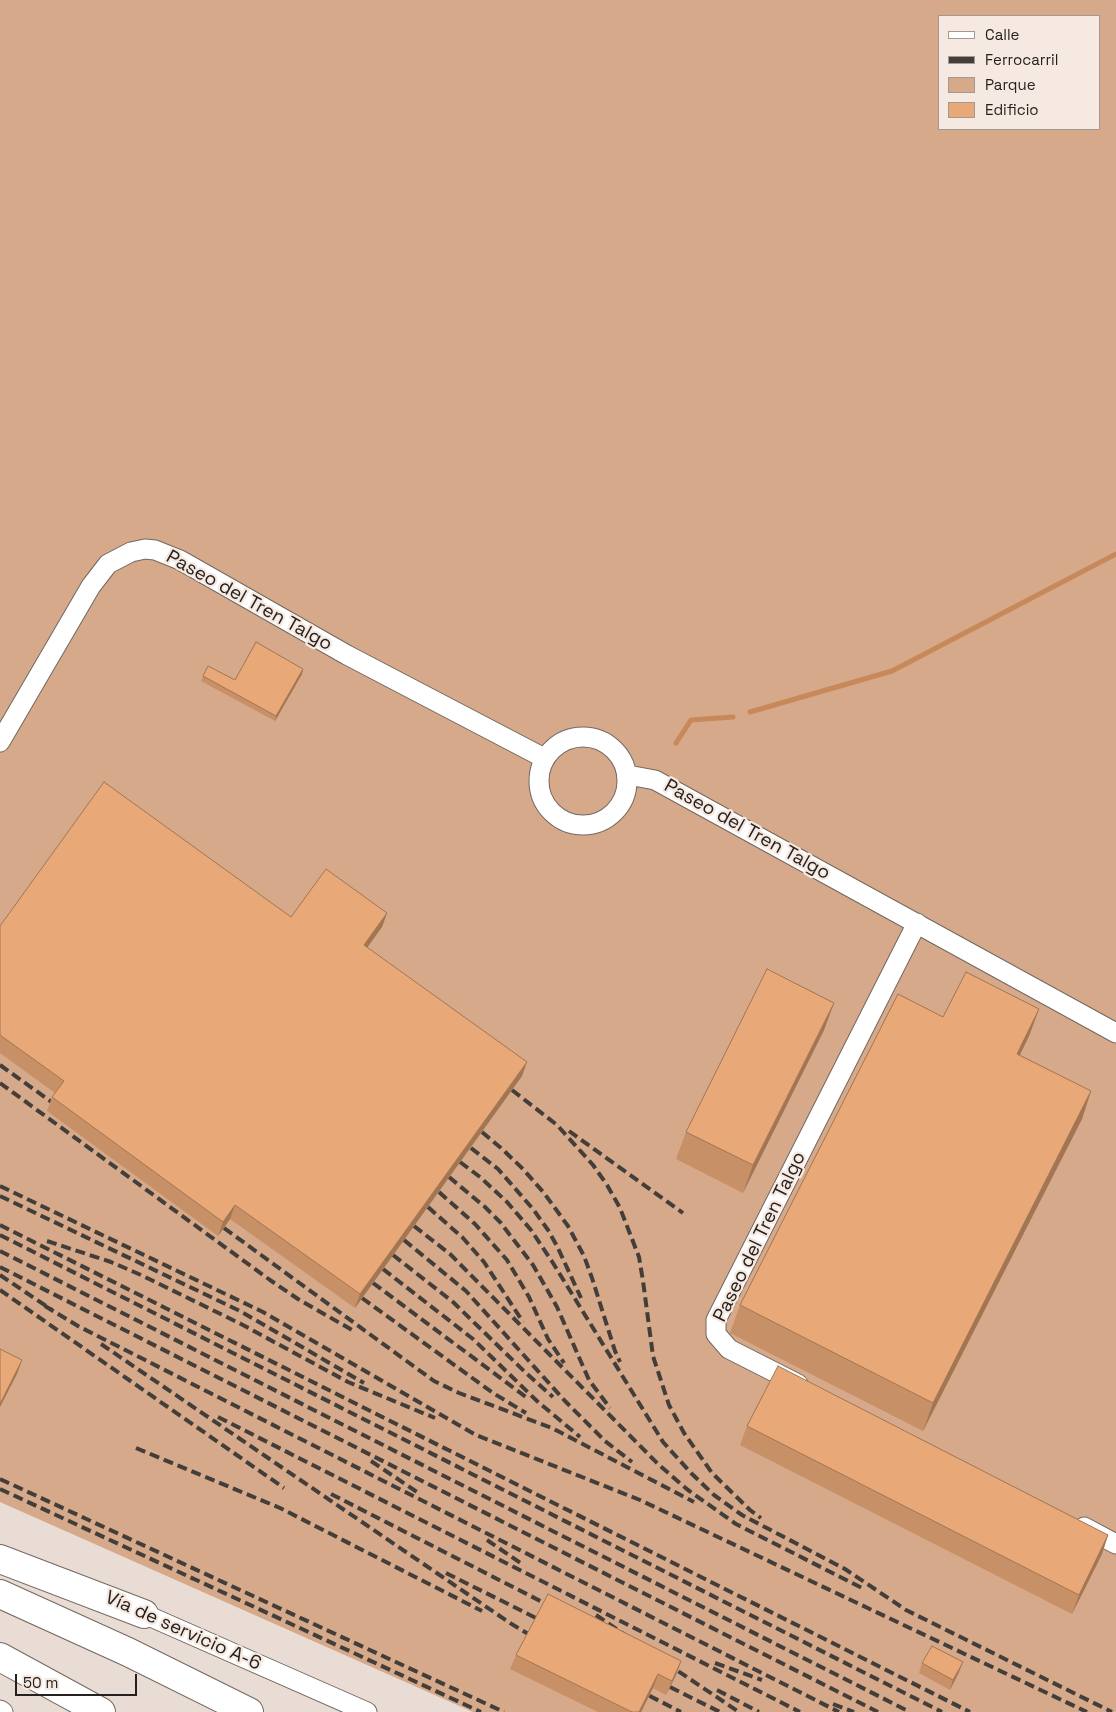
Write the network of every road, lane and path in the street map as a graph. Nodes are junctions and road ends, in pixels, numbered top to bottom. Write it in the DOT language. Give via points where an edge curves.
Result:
graph roads {
  1 [pos="0,742"];
  2 [pos="544,758"];
  3 [pos="628,775"];
  4 [pos="917,923"];
  5 [pos="1116,1033"];
  6 [pos="818,1394"];
  7 [pos="1066,1519"];
  8 [pos="1116,1544"];
  9 [pos="0,1547"];
  10 [pos="0,1559"];
  11 [pos="0,1594"];
  12 [pos="144,1614"];
  13 [pos="0,1657"];
  14 [pos="101,1712"];
  15 [pos="249,1712"];
  16 [pos="367,1712"];
  1 -- 2 [label="street, Paseo del Tren Talgo" via="91,586 108,564 131,552 155,550 180,560 347,655"];
  2 -- 3 [label="street" via="565,740 578,736 592,737 616,750"];
  2 -- 3 [label="street" via="538,786 542,800 551,812 575,825 603,821 614,813 627,789"];
  3 -- 4 [label="street, Paseo del Tren Talgo" via="655,780"];
  4 -- 5 [label="street, Paseo del Tren Talgo"];
  4 -- 6 [label="street, Paseo del Tren Talgo" via="716,1320 716,1334 729,1349"];
  7 -- 8 [label="street"];
  9 -- 12 [label="street, Vía de servicio A-6"];
  10 -- 12 [label="highway"];
  11 -- 15 [label="highway"];
  12 -- 16 [label="street, Vía de servicio A-6"];
  13 -- 14 [label="highway"];
}
